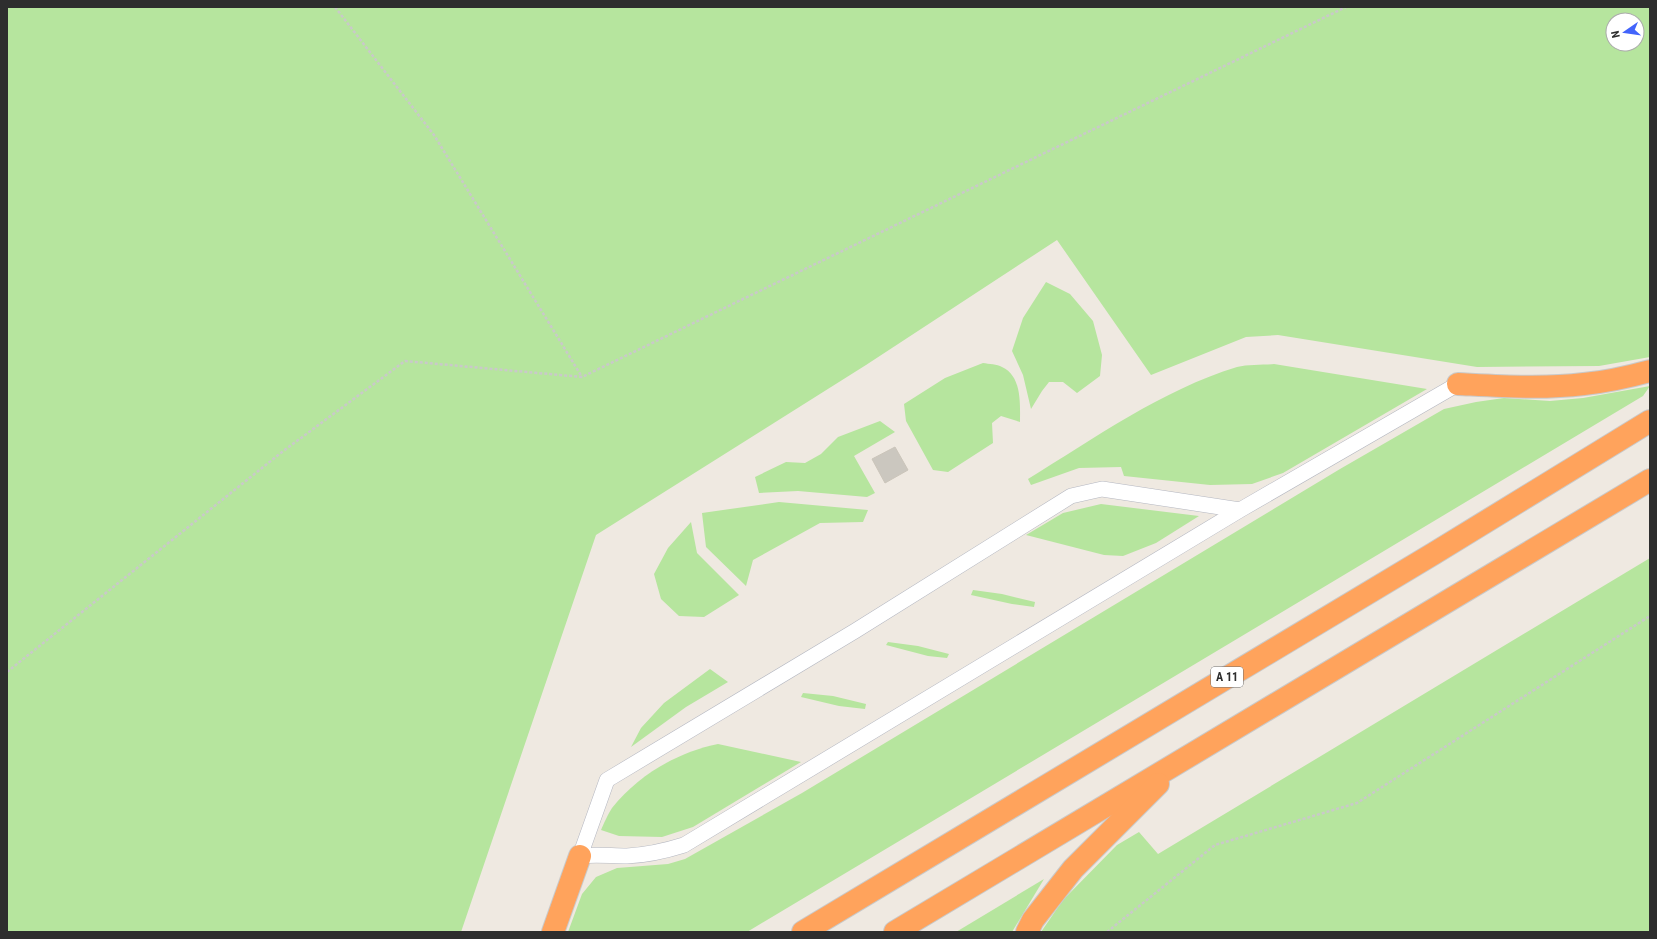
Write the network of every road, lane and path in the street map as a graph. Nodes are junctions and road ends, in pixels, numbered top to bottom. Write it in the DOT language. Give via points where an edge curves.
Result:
graph roads {
  1 [pos="335,7"];
  2 [pos="1346,7"];
  3 [pos="1650,371"];
  4 [pos="582,377"];
  5 [pos="1458,384"];
  6 [pos="1650,421"];
  7 [pos="1650,480"];
  8 [pos="1240,510"];
  9 [pos="1650,616"];
  10 [pos="7,672"];
  11 [pos="1185,758"];
  12 [pos="580,856"];
  13 [pos="553,932"];
  14 [pos="803,932"];
  15 [pos="895,932"];
  16 [pos="1028,932"];
  17 [pos="1107,932"];
  1 -- 4 [label="path" via="434,135"];
  2 -- 4 [label="path"];
  3 -- 5 [label="highway" via="1584,384"];
  4 -- 10 [label="path" via="405,361 282,452"];
  5 -- 8 [label="lane"];
  6 -- 14 [label="highway, A 11"];
  7 -- 11 [label="highway"];
  8 -- 12 [label="lane" via="684,845 661,852 626,856"];
  8 -- 12 [label="lane" via="1102,489 1071,496 856,631 607,780"];
  9 -- 17 [label="path" via="1357,803 1215,844"];
  11 -- 15 [label="highway"];
  11 -- 16 [label="highway" via="1073,869 1033,920"];
  12 -- 13 [label="highway"];
}
